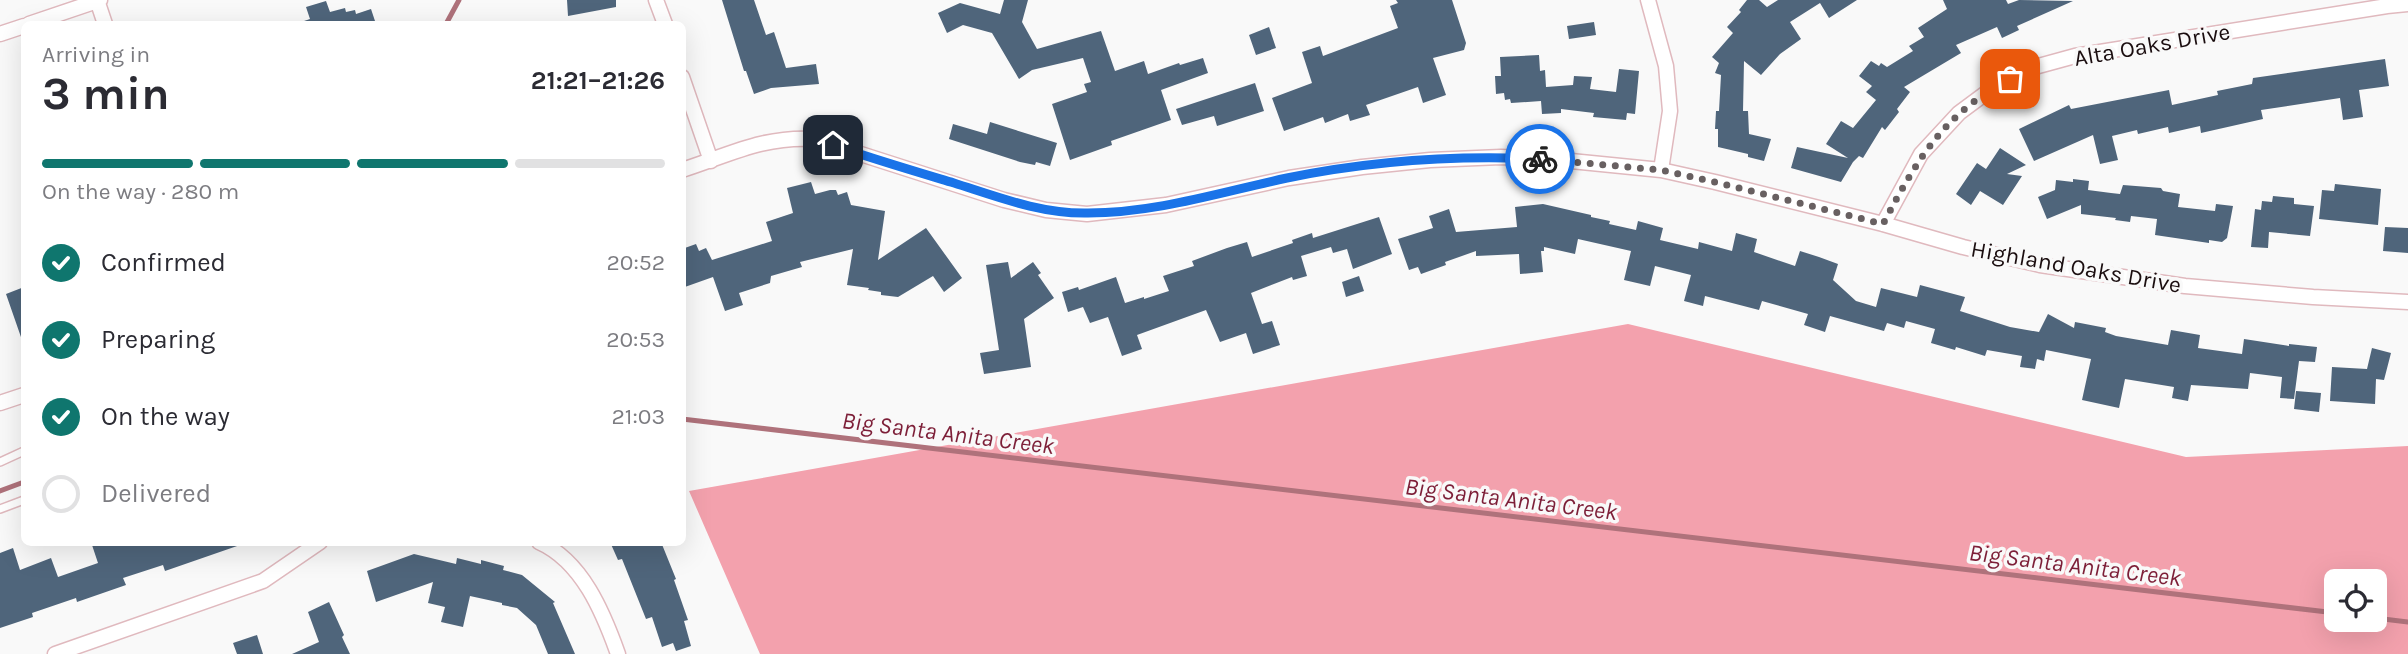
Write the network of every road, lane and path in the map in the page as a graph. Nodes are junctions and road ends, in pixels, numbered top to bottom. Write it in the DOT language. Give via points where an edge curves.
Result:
graph roads {
  1 [pos="98,0"];
  2 [pos="656,0"];
  3 [pos="1652,2"];
  4 [pos="2408,5"];
  5 [pos="38,21"];
  6 [pos="104,21"];
  7 [pos="664,21"];
  8 [pos="21,27"];
  9 [pos="0,34"];
  10 [pos="686,89"];
  11 [pos="711,161"];
  12 [pos="686,169"];
  13 [pos="1661,170"];
  14 [pos="1883,224"];
  15 [pos="2408,302"];
  16 [pos="21,395"];
  17 [pos="0,403"];
  18 [pos="21,452"];
  19 [pos="0,463"];
  20 [pos="21,501"];
  21 [pos="0,509"];
  22 [pos="314,546"];
  23 [pos="546,546"];
  24 [pos="55,654"];
  25 [pos="618,654"];
  1 -- 5 [label="street"];
  1 -- 6 [label="street"];
  2 -- 7 [label="street"];
  3 -- 13 [label="street" via="1670,111"];
  4 -- 14 [label="street, Alta Oaks Drive" via="2075,56 2031,68 1959,113 1922,154"];
  8 -- 9 [label="street"];
  10 -- 11 [label="street"];
  11 -- 12 [label="street, Highland Oaks Drive"];
  11 -- 13 [label="street, Highland Oaks Drive" via="774,139 814,139 1004,200 1087,214 1166,205 1289,178 1430,160 1501,157"];
  13 -- 14 [label="street, Highland Oaks Drive"];
  14 -- 15 [label="street, Highland Oaks Drive" via="1963,247 2092,273 2185,286"];
  16 -- 17 [label="street"];
  18 -- 19 [label="lane"];
  20 -- 21 [label="lane"];
  22 -- 24 [label="street" via="263,581"];
  23 -- 25 [label="street" via="581,576 607,621"];
}
